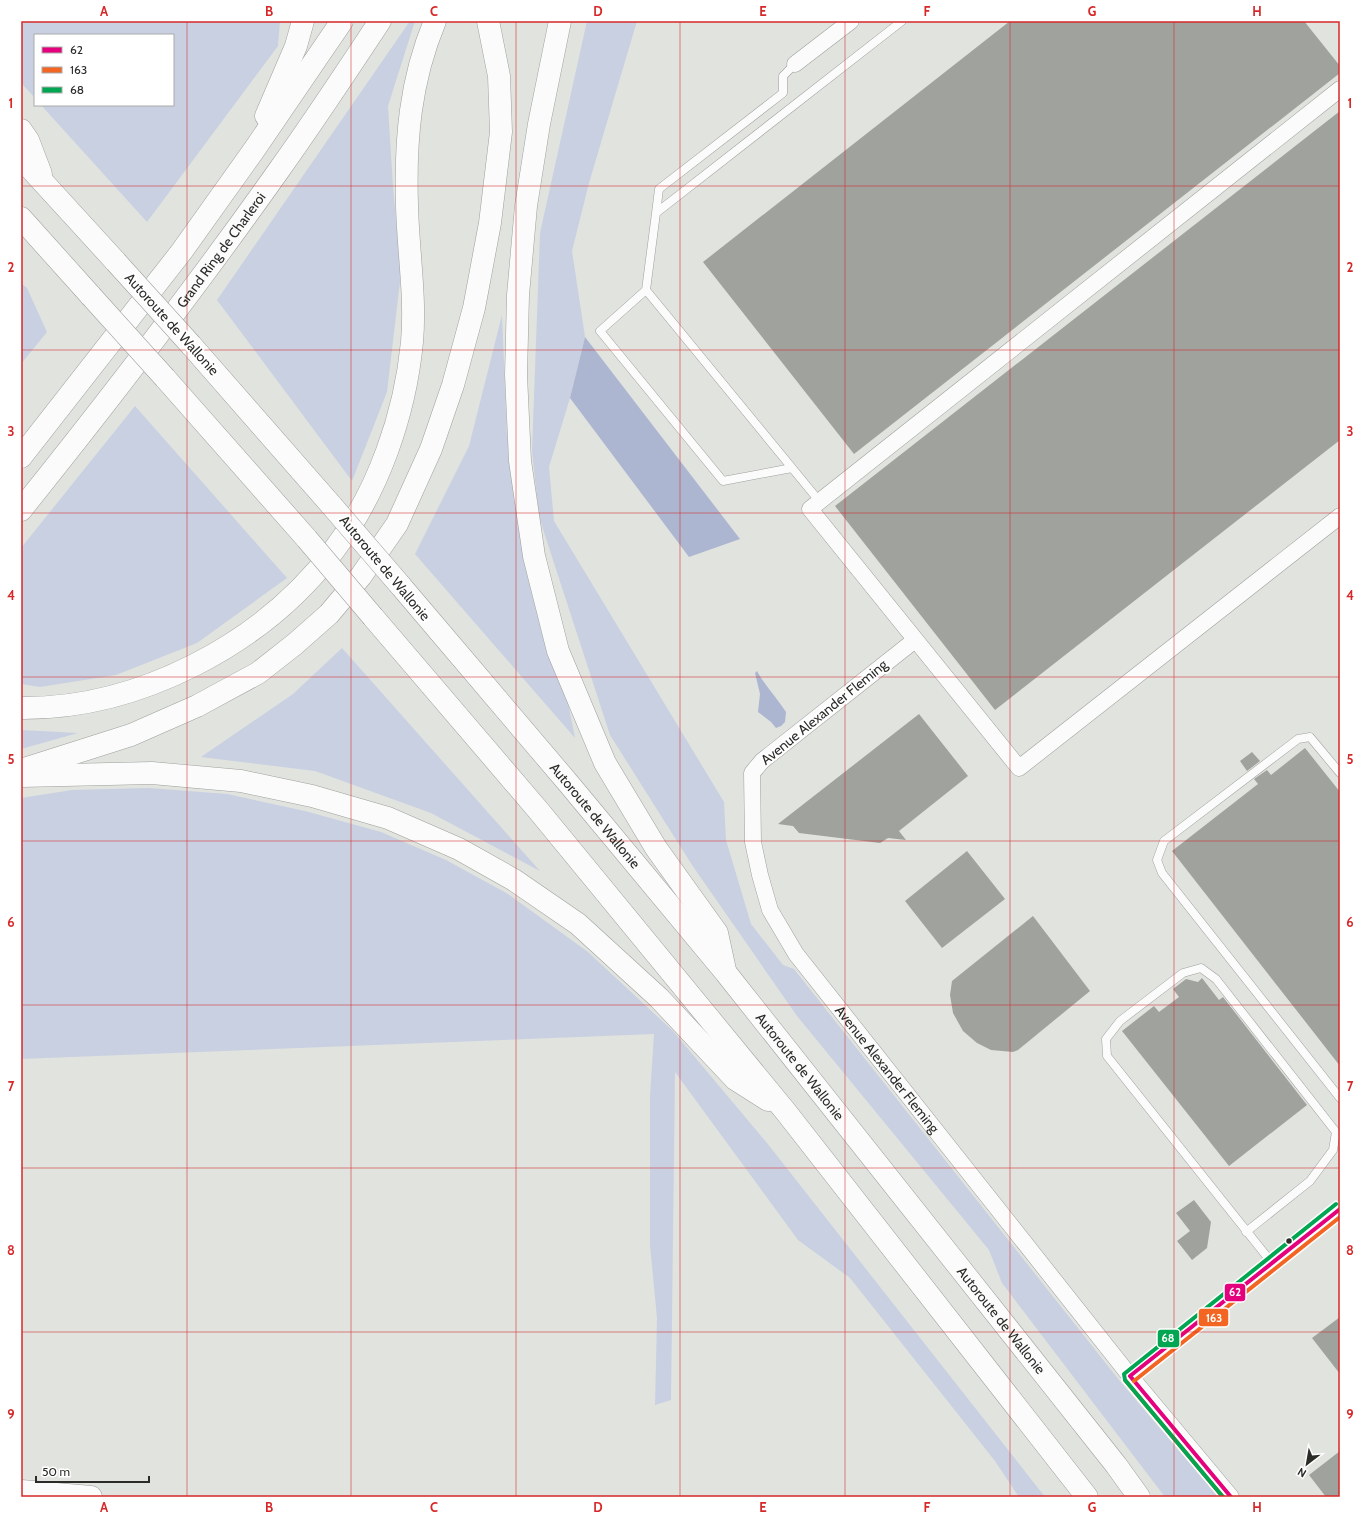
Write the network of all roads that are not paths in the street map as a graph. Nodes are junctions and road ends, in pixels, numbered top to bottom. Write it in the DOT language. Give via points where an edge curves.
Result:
graph roads {
  1 [pos="303,21"];
  2 [pos="342,21"];
  3 [pos="380,21"];
  4 [pos="435,21"];
  5 [pos="488,21"];
  6 [pos="560,21"];
  7 [pos="851,21"];
  8 [pos="902,21"];
  9 [pos="795,64"];
  10 [pos="1340,89"];
  11 [pos="21,130"];
  12 [pos="254,150"];
  13 [pos="21,158"];
  14 [pos="44,183"];
  15 [pos="656,213"];
  16 [pos="21,218"];
  17 [pos="21,242"];
  18 [pos="55,255"];
  19 [pos="646,290"];
  20 [pos="49,420"];
  21 [pos="21,435"];
  22 [pos="21,457"];
  23 [pos="792,468"];
  24 [pos="820,502"];
  25 [pos="21,510"];
  26 [pos="1340,516"];
  27 [pos="915,640"];
  28 [pos="21,708"];
  29 [pos="21,770"];
  30 [pos="1340,773"];
  31 [pos="21,776"];
  32 [pos="726,973"];
  33 [pos="1340,1098"];
  34 [pos="786,1112"];
  35 [pos="1340,1209"];
  36 [pos="1246,1232"];
  37 [pos="1272,1263"];
  38 [pos="1130,1376"];
  39 [pos="21,1491"];
  40 [pos="90,1497"];
  41 [pos="1087,1497"];
  42 [pos="1139,1497"];
  43 [pos="1231,1497"];
  1 -- 12 [label="main road" via="296,46 271,102"];
  2 -- 12 [label="main road"];
  3 -- 25 [label="main road, Grand Ring de Charleroi" via="280,169 206,270"];
  4 -- 28 [label="main road" via="413,89 407,144 412,342 404,391 390,446 366,500 334,550 304,585 239,639 201,663 154,684 112,696 66,706"];
  5 -- 29 [label="main road" via="499,76 501,132 490,223 474,308 453,385 431,449 397,524 361,576 329,614 258,673 197,706 131,735"];
  6 -- 32 [label="main road" via="539,124 526,206 518,296 516,375 520,461 534,556 558,651 605,763 656,848 717,933"];
  7 -- 9 [label="street"];
  8 -- 15 [label="lane"];
  9 -- 15 [label="lane" via="782,76 783,93 659,189"];
  10 -- 24 [label="street"];
  11 -- 14 [label="main road" via="28,140"];
  12 -- 20 [label="main road" via="182,251"];
  13 -- 14 [label="main road, Autoroute de Wallonie"];
  14 -- 32 [label="main road, Autoroute de Wallonie, bridge" via="332,506"];
  15 -- 19 [label="lane"];
  16 -- 18 [label="main road"];
  17 -- 18 [label="main road"];
  18 -- 34 [label="main road, bridge" via="307,539 538,810"];
  19 -- 23 [label="lane"];
  19 -- 23 [label="lane" via="600,331 723,481"];
  20 -- 21 [label="main road"];
  20 -- 22 [label="main road"];
  23 -- 24 [label="lane"];
  24 -- 27 [label="street" via="810,509"];
  26 -- 27 [label="street" via="1020,768"];
  27 -- 38 [label="street, Avenue Alexander Fleming" via="762,761 752,773 753,842 770,910 796,954"];
  30 -- 33 [label="lane" via="1310,737 1298,739 1164,841 1158,860 1162,873"];
  31 -- 34 [label="main road" via="152,773 241,781 312,796 388,818 459,849 514,880 578,924 659,998 736,1079"];
  32 -- 42 [label="main road, Autoroute de Wallonie"];
  34 -- 41 [label="main road"];
  35 -- 37 [label="street"];
  36 -- 36 [label="lane" via="1107,1056 1106,1039 1120,1022 1183,973 1200,968 1216,979 1336,1132 1333,1150 1310,1180"];
  36 -- 37 [label="lane"];
  37 -- 38 [label="street"];
  38 -- 43 [label="street, Avenue Alexander Fleming"];
  39 -- 40 [label="main road"];
}
